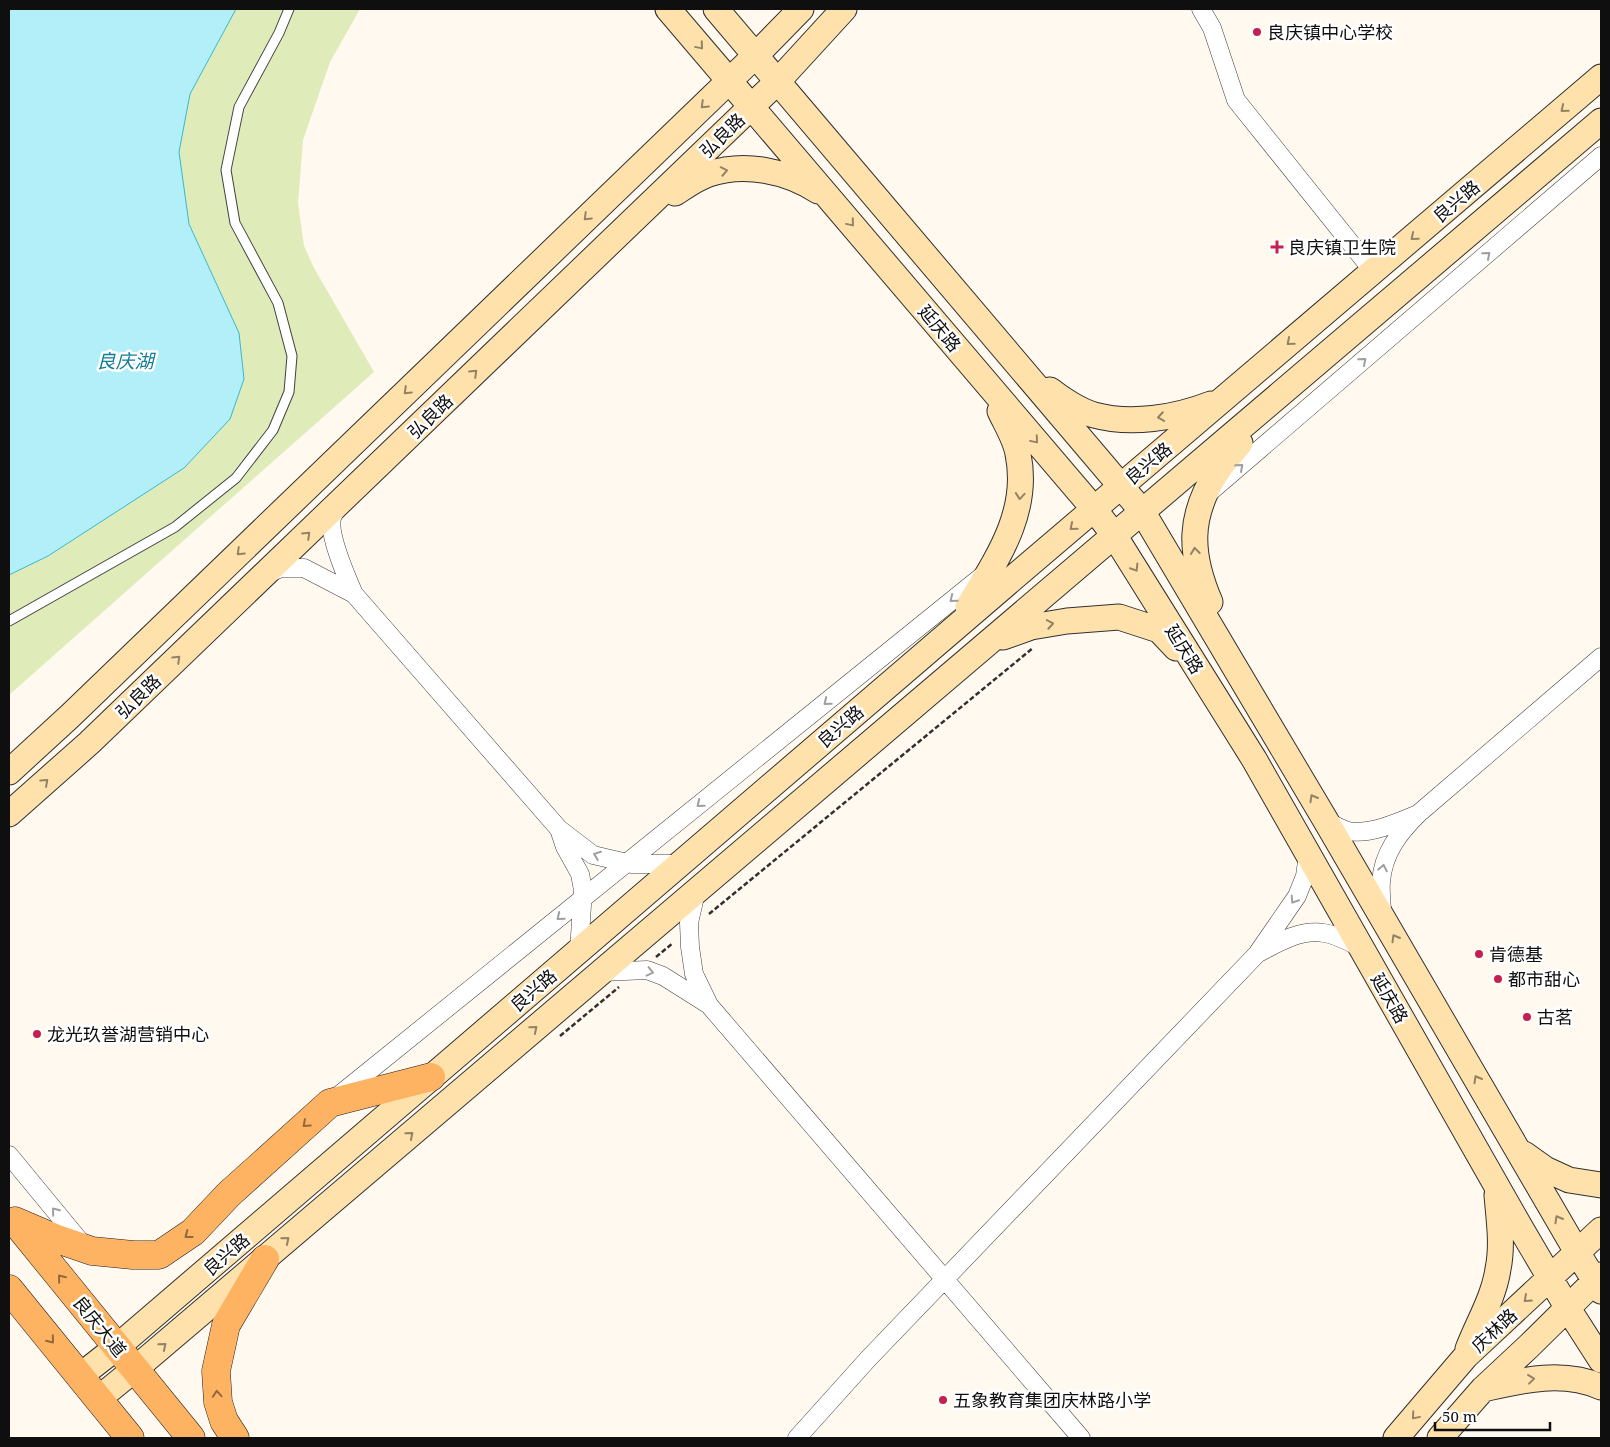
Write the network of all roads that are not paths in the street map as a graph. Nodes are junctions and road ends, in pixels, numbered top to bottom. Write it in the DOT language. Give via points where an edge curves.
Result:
graph roads {
  1 [pos="289,9"];
  2 [pos="668,9"];
  3 [pos="716,9"];
  4 [pos="801,9"];
  5 [pos="844,9"];
  6 [pos="1201,9"];
  7 [pos="756,55"];
  8 [pos="1601,77"];
  9 [pos="729,80"];
  10 [pos="778,81"];
  11 [pos="752,106"];
  12 [pos="1601,121"];
  13 [pos="1601,156"];
  14 [pos="832,201"];
  15 [pos="622,231"];
  16 [pos="1373,271"];
  17 [pos="1015,360"];
  18 [pos="988,384"];
  19 [pos="1286,389"];
  20 [pos="1225,398"];
  21 [pos="1122,486"];
  22 [pos="1203,498"];
  23 [pos="341,501"];
  24 [pos="1094,509"];
  25 [pos="1142,511"];
  26 [pos="1114,535"];
  27 [pos="1026,567"];
  28 [pos="990,569"];
  29 [pos="264,576"];
  30 [pos="354,594"];
  31 [pos="9,621"];
  32 [pos="956,626"];
  33 [pos="987,644"];
  34 [pos="1601,657"];
  35 [pos="1242,678"];
  36 [pos="1204,679"];
  37 [pos="9,772"];
  38 [pos="9,814"];
  39 [pos="1418,814"];
  40 [pos="1326,821"];
  41 [pos="559,829"];
  42 [pos="1308,854"];
  43 [pos="627,863"];
  44 [pos="680,864"];
  45 [pos="696,892"];
  46 [pos="583,899"];
  47 [pos="1382,916"];
  48 [pos="1361,948"];
  49 [pos="579,951"];
  50 [pos="1257,954"];
  51 [pos="602,972"];
  52 [pos="710,1005"];
  53 [pos="431,1077"];
  54 [pos="330,1103"];
  55 [pos="1518,1150"];
  56 [pos="9,1154"];
  57 [pos="1601,1184"];
  58 [pos="1496,1185"];
  59 [pos="12,1217"];
  60 [pos="1601,1230"];
  61 [pos="85,1248"];
  62 [pos="1577,1252"];
  63 [pos="265,1259"];
  64 [pos="945,1279"];
  65 [pos="1550,1279"];
  66 [pos="1599,1282"];
  67 [pos="13,1297"];
  68 [pos="1567,1307"];
  69 [pos="117,1347"];
  70 [pos="1466,1356"];
  71 [pos="1601,1360"];
  72 [pos="135,1369"];
  73 [pos="80,1376"];
  74 [pos="1601,1387"];
  75 [pos="1483,1388"];
  76 [pos="98,1399"];
  77 [pos="127,1436"];
  78 [pos="191,1438"];
  79 [pos="235,1438"];
  80 [pos="797,1438"];
  81 [pos="1082,1438"];
  82 [pos="1396,1438"];
  83 [pos="1440,1438"];
  1 -- 31 [label="lane" via="239,107 226,170 235,224 278,303 292,356 290,392 273,430 236,478 175,526"];
  2 -- 9 [label="street, 延庆路, one-way"];
  3 -- 7 [label="street, 延庆路"];
  4 -- 7 [label="street, 弘良路"];
  5 -- 10 [label="street, 弘良路"];
  6 -- 16 [label="street" via="1212,28 1236,100"];
  7 -- 9 [label="street, 弘良路"];
  7 -- 10 [label="street, 延庆路"];
  8 -- 16 [label="street, 良兴路, one-way"];
  9 -- 11 [label="street, 延庆路"];
  9 -- 37 [label="street, 弘良路, one-way"];
  10 -- 11 [label="street, 弘良路"];
  10 -- 17 [label="street, 延庆路"];
  11 -- 14 [label="street, 延庆路"];
  11 -- 15 [label="street, 弘良路"];
  12 -- 19 [label="street, 良兴路"];
  22 -- 13 [label="street, one-way"];
  15 -- 14 [label="street, one-way" via="688,184 708,174 731,169 780,173 805,183"];
  14 -- 18 [label="street, 延庆路, one-way"];
  23 -- 15 [label="street, 弘良路, one-way"];
  16 -- 20 [label="street, 良兴路, one-way"];
  20 -- 17 [label="street, one-way" via="1194,410 1162,417 1124,420 1092,415 1060,398"];
  17 -- 21 [label="street, 延庆路"];
  18 -- 24 [label="street, 延庆路, one-way"];
  18 -- 28 [label="street, one-way" via="1018,452 1022,479 1019,504 1007,539"];
  19 -- 22 [label="street" via="1218,470"];
  19 -- 25 [label="street, 良兴路"];
  20 -- 21 [label="street, 良兴路"];
  21 -- 24 [label="street, 良兴路"];
  21 -- 25 [label="street, 延庆路"];
  35 -- 22 [label="street, one-way" via="1200,580 1194,551 1195,527"];
  29 -- 23 [label="street, 弘良路, one-way"];
  23 -- 30 [label="street" via="332,519 333,533 339,559"];
  24 -- 26 [label="street, 延庆路"];
  24 -- 27 [label="street, 良兴路, one-way"];
  25 -- 26 [label="street, 良兴路"];
  25 -- 35 [label="street, 延庆路"];
  26 -- 33 [label="street, 良兴路"];
  26 -- 36 [label="street, 延庆路, one-way"];
  27 -- 28 [label="street"];
  27 -- 32 [label="street, 良兴路"];
  28 -- 32 [label="street"];
  28 -- 43 [label="street, one-way"];
  29 -- 30 [label="street" via="281,568 304,568"];
  38 -- 29 [label="street, 弘良路, one-way" via="90,743"];
  30 -- 41 [label="street"];
  32 -- 44 [label="street, 良兴路"];
  33 -- 36 [label="street, one-way" via="1031,627 1119,617 1159,630"];
  33 -- 45 [label="street, 良兴路"];
  34 -- 39 [label="street"];
  40 -- 35 [label="street, 延庆路, one-way"];
  36 -- 42 [label="street, 延庆路"];
  39 -- 40 [label="street" via="1386,827 1368,830 1348,831"];
  47 -- 39 [label="street, one-way" via="1381,881 1386,856 1400,832"];
  40 -- 47 [label="street, 延庆路"];
  43 -- 41 [label="street, one-way" via="593,855"];
  41 -- 46 [label="street" via="565,848 580,874"];
  42 -- 48 [label="street, 延庆路"];
  42 -- 50 [label="street, one-way" via="1305,876 1297,896"];
  43 -- 44 [label="street"];
  43 -- 46 [label="street"];
  44 -- 49 [label="street, 良兴路"];
  45 -- 51 [label="street, 良兴路"];
  45 -- 52 [label="street" via="689,923 690,947 694,974"];
  46 -- 49 [label="street"];
  46 -- 54 [label="street, one-way"];
  55 -- 47 [label="street, 延庆路, one-way"];
  48 -- 50 [label="street" via="1324,933 1307,933 1291,937"];
  48 -- 58 [label="street, 延庆路"];
  49 -- 53 [label="street, 良兴路"];
  50 -- 64 [label="street"];
  51 -- 52 [label="street, one-way" via="647,970 663,976"];
  63 -- 51 [label="street, 良兴路, one-way"];
  52 -- 64 [label="street"];
  53 -- 54 [label="main road"];
  53 -- 69 [label="street, 良兴路"];
  54 -- 61 [label="main road, one-way" via="229,1194 193,1232 159,1255"];
  55 -- 57 [label="street" via="1545,1169 1569,1180"];
  62 -- 55 [label="street, 延庆路, one-way"];
  61 -- 56 [label="street, one-way"];
  58 -- 65 [label="street, 延庆路"];
  58 -- 70 [label="street" via="1501,1234 1498,1270"];
  59 -- 61 [label="main road" via="57,1239"];
  69 -- 59 [label="main road, 良庆大道, one-way"];
  60 -- 62 [label="street, 庆林路"];
  62 -- 65 [label="street, 庆林路"];
  62 -- 66 [label="street, 延庆路"];
  72 -- 63 [label="street, 良兴路, one-way"];
  79 -- 63 [label="main road, one-way" via="224,1421 218,1402 216,1371 226,1325"];
  64 -- 80 [label="street"];
  64 -- 81 [label="street"];
  65 -- 68 [label="street, 延庆路"];
  65 -- 70 [label="street, 庆林路, one-way"];
  66 -- 68 [label="street, 庆林路"];
  67 -- 73 [label="main road, one-way"];
  68 -- 71 [label="street, 延庆路"];
  68 -- 75 [label="street, 庆林路"];
  69 -- 72 [label="main road, 良庆大道"];
  69 -- 73 [label="street, 良兴路"];
  70 -- 82 [label="street, 庆林路, one-way"];
  72 -- 76 [label="street, 良兴路"];
  72 -- 78 [label="main road, 良庆大道"];
  73 -- 76 [label="main road"];
  75 -- 74 [label="street, one-way" via="1531,1378 1562,1378"];
  75 -- 83 [label="street, 庆林路"];
  76 -- 77 [label="main road"];
}
